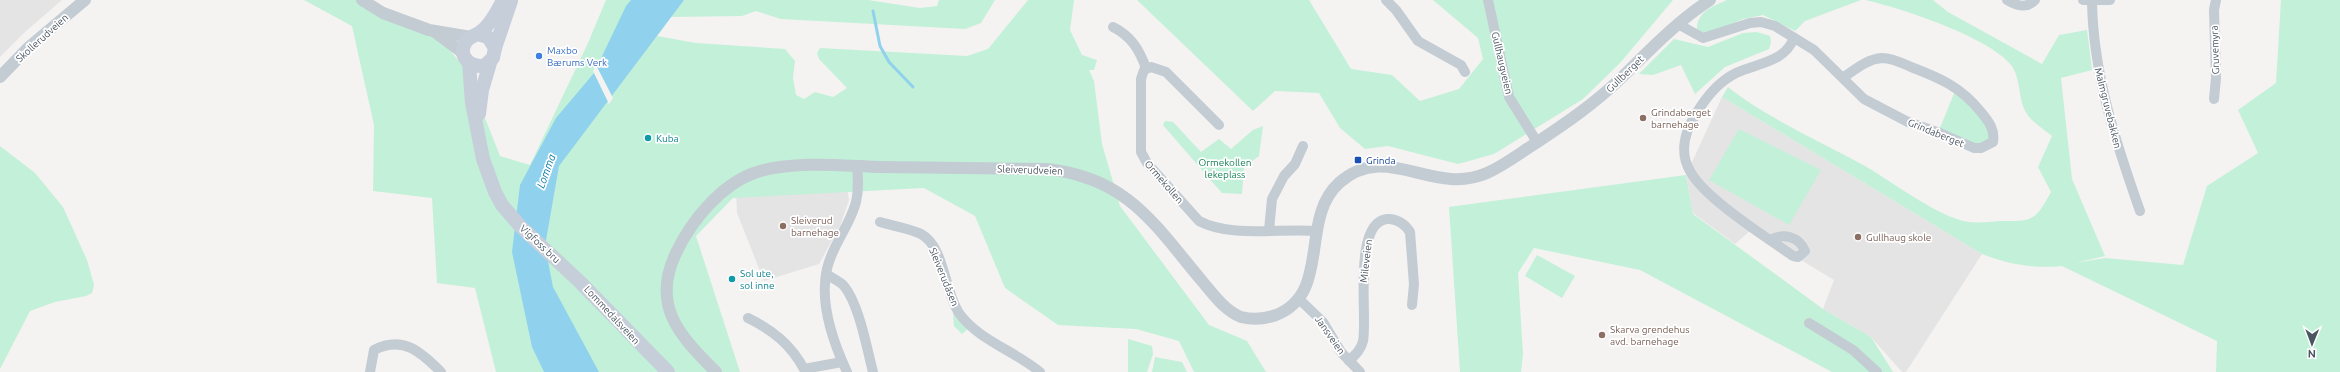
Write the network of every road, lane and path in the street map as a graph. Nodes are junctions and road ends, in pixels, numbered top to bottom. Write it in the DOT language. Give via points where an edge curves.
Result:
graph roads {
  1 [pos="85,0"];
  2 [pos="362,0"];
  3 [pos="503,0"];
  4 [pos="512,0"];
  5 [pos="1386,0"];
  6 [pos="1488,0"];
  7 [pos="1710,0"];
  8 [pos="2007,0"];
  9 [pos="2035,0"];
  10 [pos="2110,0"];
  11 [pos="2216,0"];
  12 [pos="2087,1"];
  13 [pos="1678,24"];
  14 [pos="1113,27"];
  15 [pos="435,32"];
  16 [pos="474,36"];
  17 [pos="1794,38"];
  18 [pos="495,48"];
  19 [pos="466,58"];
  20 [pos="490,63"];
  21 [pos="1146,68"];
  22 [pos="1466,72"];
  23 [pos="0,77"];
  24 [pos="1844,78"];
  25 [pos="2214,99"];
  26 [pos="1219,125"];
  27 [pos="478,130"];
  28 [pos="1537,142"];
  29 [pos="1304,146"];
  30 [pos="857,166"];
  31 [pos="2140,211"];
  32 [pos="880,222"];
  33 [pos="1269,230"];
  34 [pos="1316,231"];
  35 [pos="1770,240"];
  36 [pos="826,274"];
  37 [pos="580,282"];
  38 [pos="1300,299"];
  39 [pos="1412,305"];
  40 [pos="748,318"];
  41 [pos="1809,323"];
  42 [pos="643,348"];
  43 [pos="1349,361"];
  44 [pos="842,362"];
  45 [pos="804,370"];
  46 [pos="370,372"];
  47 [pos="442,372"];
  48 [pos="656,372"];
  49 [pos="668,372"];
  50 [pos="716,372"];
  51 [pos="847,372"];
  52 [pos="873,372"];
  53 [pos="1040,372"];
  54 [pos="1360,372"];
  55 [pos="1877,372"];
  1 -- 23 [label="street, Skollerudveien" via="29,48"];
  2 -- 15 [label="street" via="397,19"];
  3 -- 16 [label="main road" via="493,17"];
  4 -- 18 [label="main road"];
  5 -- 22 [label="street" via="1418,41 1461,65"];
  6 -- 28 [label="street, Gullhaugveien" via="1506,88 1514,107"];
  7 -- 13 [label="street, Gullberget"];
  8 -- 9 [label="street" via="2017,6 2023,6"];
  10 -- 12 [label="street"];
  11 -- 25 [label="street, Gruvemyra"];
  12 -- 31 [label="street, Malmgruvebakken" via="2115,140"];
  13 -- 17 [label="street, Grindaberget" via="1703,38 1711,38 1745,24 1762,22 1775,26"];
  13 -- 28 [label="street, Gullberget" via="1598,100"];
  14 -- 21 [label="street" via="1134,42"];
  15 -- 16 [label="street"];
  15 -- 19 [label="street"];
  16 -- 18 [label="main road" via="488,37"];
  16 -- 19 [label="main road" via="464,44"];
  17 -- 24 [label="street, Grindaberget" via="1814,50"];
  17 -- 35 [label="street" via="1790,47 1769,62 1737,73 1715,87 1693,119 1684,146 1689,170 1702,186"];
  18 -- 20 [label="main road" via="495,55"];
  19 -- 20 [label="main road" via="480,66"];
  19 -- 27 [label="main road"];
  20 -- 27 [label="main road" via="482,90"];
  21 -- 26 [label="street" via="1158,68 1166,72"];
  21 -- 33 [label="street, Ormekollen" via="1141,79 1141,152 1147,163 1192,213 1208,225 1226,230"];
  24 -- 24 [label="street, Grindaberget" via="1864,99 1908,122 1974,148 1981,148 1992,142 1992,125 1971,99 1938,78 1883,58 1863,64"];
  27 -- 37 [label="main road, Vigfoss bru" via="487,174 502,205 520,226"];
  28 -- 34 [label="street, Sleiverudveien" via="1496,169 1465,180 1439,179 1395,167 1365,168 1340,182 1331,192 1321,210"];
  29 -- 33 [label="street" via="1274,194"];
  30 -- 36 [label="street" via="856,204"];
  30 -- 38 [label="street, Sleiverudveien" via="1047,169 1069,172 1108,185 1138,205 1222,304 1241,317 1253,319 1274,316"];
  30 -- 50 [label="street, Sleiverudveien" via="786,167 753,173 730,186 719,196 682,242 667,276 666,301 682,337"];
  32 -- 53 [label="street, Sleiverudåsen" via="921,234 927,239 936,252 948,290 959,313 980,332"];
  33 -- 34 [label="street, Ormekollen"];
  34 -- 38 [label="street, Sleiverudveien" via="1311,272"];
  36 -- 44 [label="street" via="827,307"];
  36 -- 52 [label="street" via="844,286 851,297 866,341"];
  37 -- 42 [label="main road, Lommedalsveien"];
  38 -- 43 [label="street, Jansveien" via="1323,322 1340,352"];
  39 -- 43 [label="street, Mileveien" via="1414,284 1410,232 1405,225 1387,219 1372,229 1368,239 1363,293 1363,342 1360,351"];
  40 -- 45 [label="street" via="780,337 797,356"];
  41 -- 55 [label="street" via="1853,350"];
  42 -- 48 [label="main road, Lommedalsveien"];
  42 -- 49 [label="main road, Lommedalsveien"];
  43 -- 54 [label="street, Jansveien"];
  44 -- 45 [label="street"];
  44 -- 51 [label="street"];
  46 -- 47 [label="street" via="374,350 387,344 402,345 424,355"];
}
